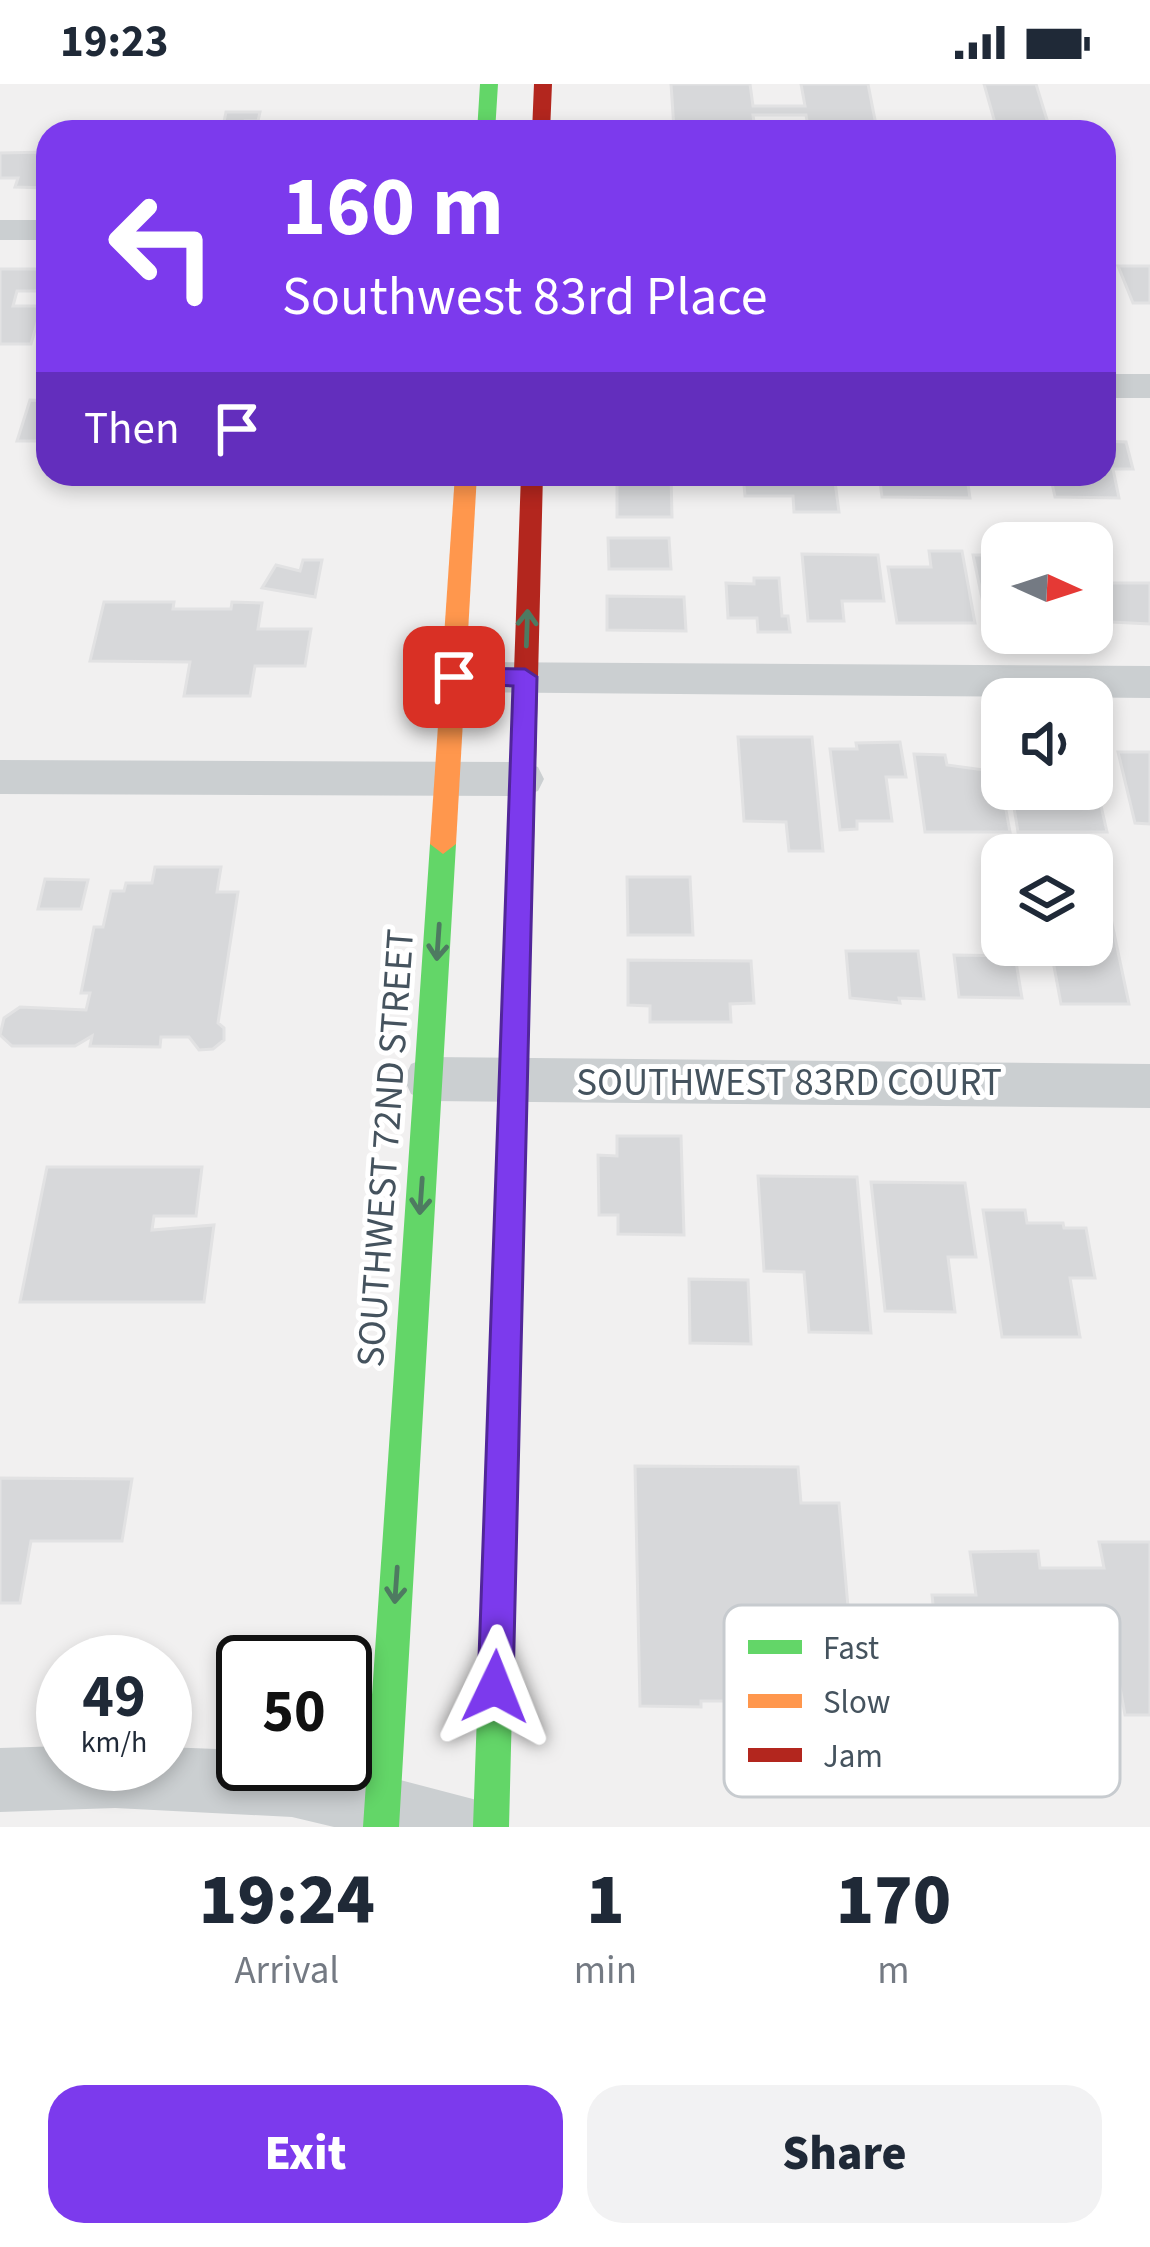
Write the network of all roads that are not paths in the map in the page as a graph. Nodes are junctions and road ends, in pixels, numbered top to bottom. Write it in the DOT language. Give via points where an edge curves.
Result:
graph roads {
  1 [pos="489,84"];
  2 [pos="543,84"];
  3 [pos="487,120"];
  4 [pos="542,120"];
  5 [pos="0,230"];
  6 [pos="36,230"];
  7 [pos="1116,386"];
  8 [pos="1150,386"];
  9 [pos="465,486"];
  10 [pos="532,486"];
  11 [pos="454,677"];
  12 [pos="525,677"];
  13 [pos="1150,682"];
  14 [pos="0,776"];
  15 [pos="522,779"];
  16 [pos="449,780"];
  17 [pos="429,1079"];
  18 [pos="514,1080"];
  19 [pos="1150,1086"];
  20 [pos="0,1780"];
  21 [pos="382,1816"];
  22 [pos="469,1827"];
  23 [pos="491,1827"];
  1 -- 3 [label="main road"];
  2 -- 4 [label="main road"];
  5 -- 6 [label="street"];
  7 -- 8 [label="street"];
  9 -- 11 [label="main road, SOUTHWEST 72ND STREET"];
  12 -- 10 [label="main road, one-way"];
  11 -- 12 [label="street"];
  11 -- 16 [label="main road, SOUTHWEST 72ND STREET"];
  12 -- 13 [label="street"];
  12 -- 15 [label="main road"];
  14 -- 16 [label="street"];
  15 -- 16 [label="street"];
  15 -- 18 [label="main road"];
  16 -- 17 [label="main road, SOUTHWEST 72ND STREET, one-way"];
  17 -- 18 [label="street, SOUTHWEST 83RD COURT"];
  17 -- 21 [label="main road, SOUTHWEST 72ND STREET, one-way"];
  18 -- 19 [label="street, SOUTHWEST 83RD COURT"];
  18 -- 23 [label="main road"];
  20 -- 21 [label="street" via="292,1785"];
  21 -- 22 [label="street"];
}
